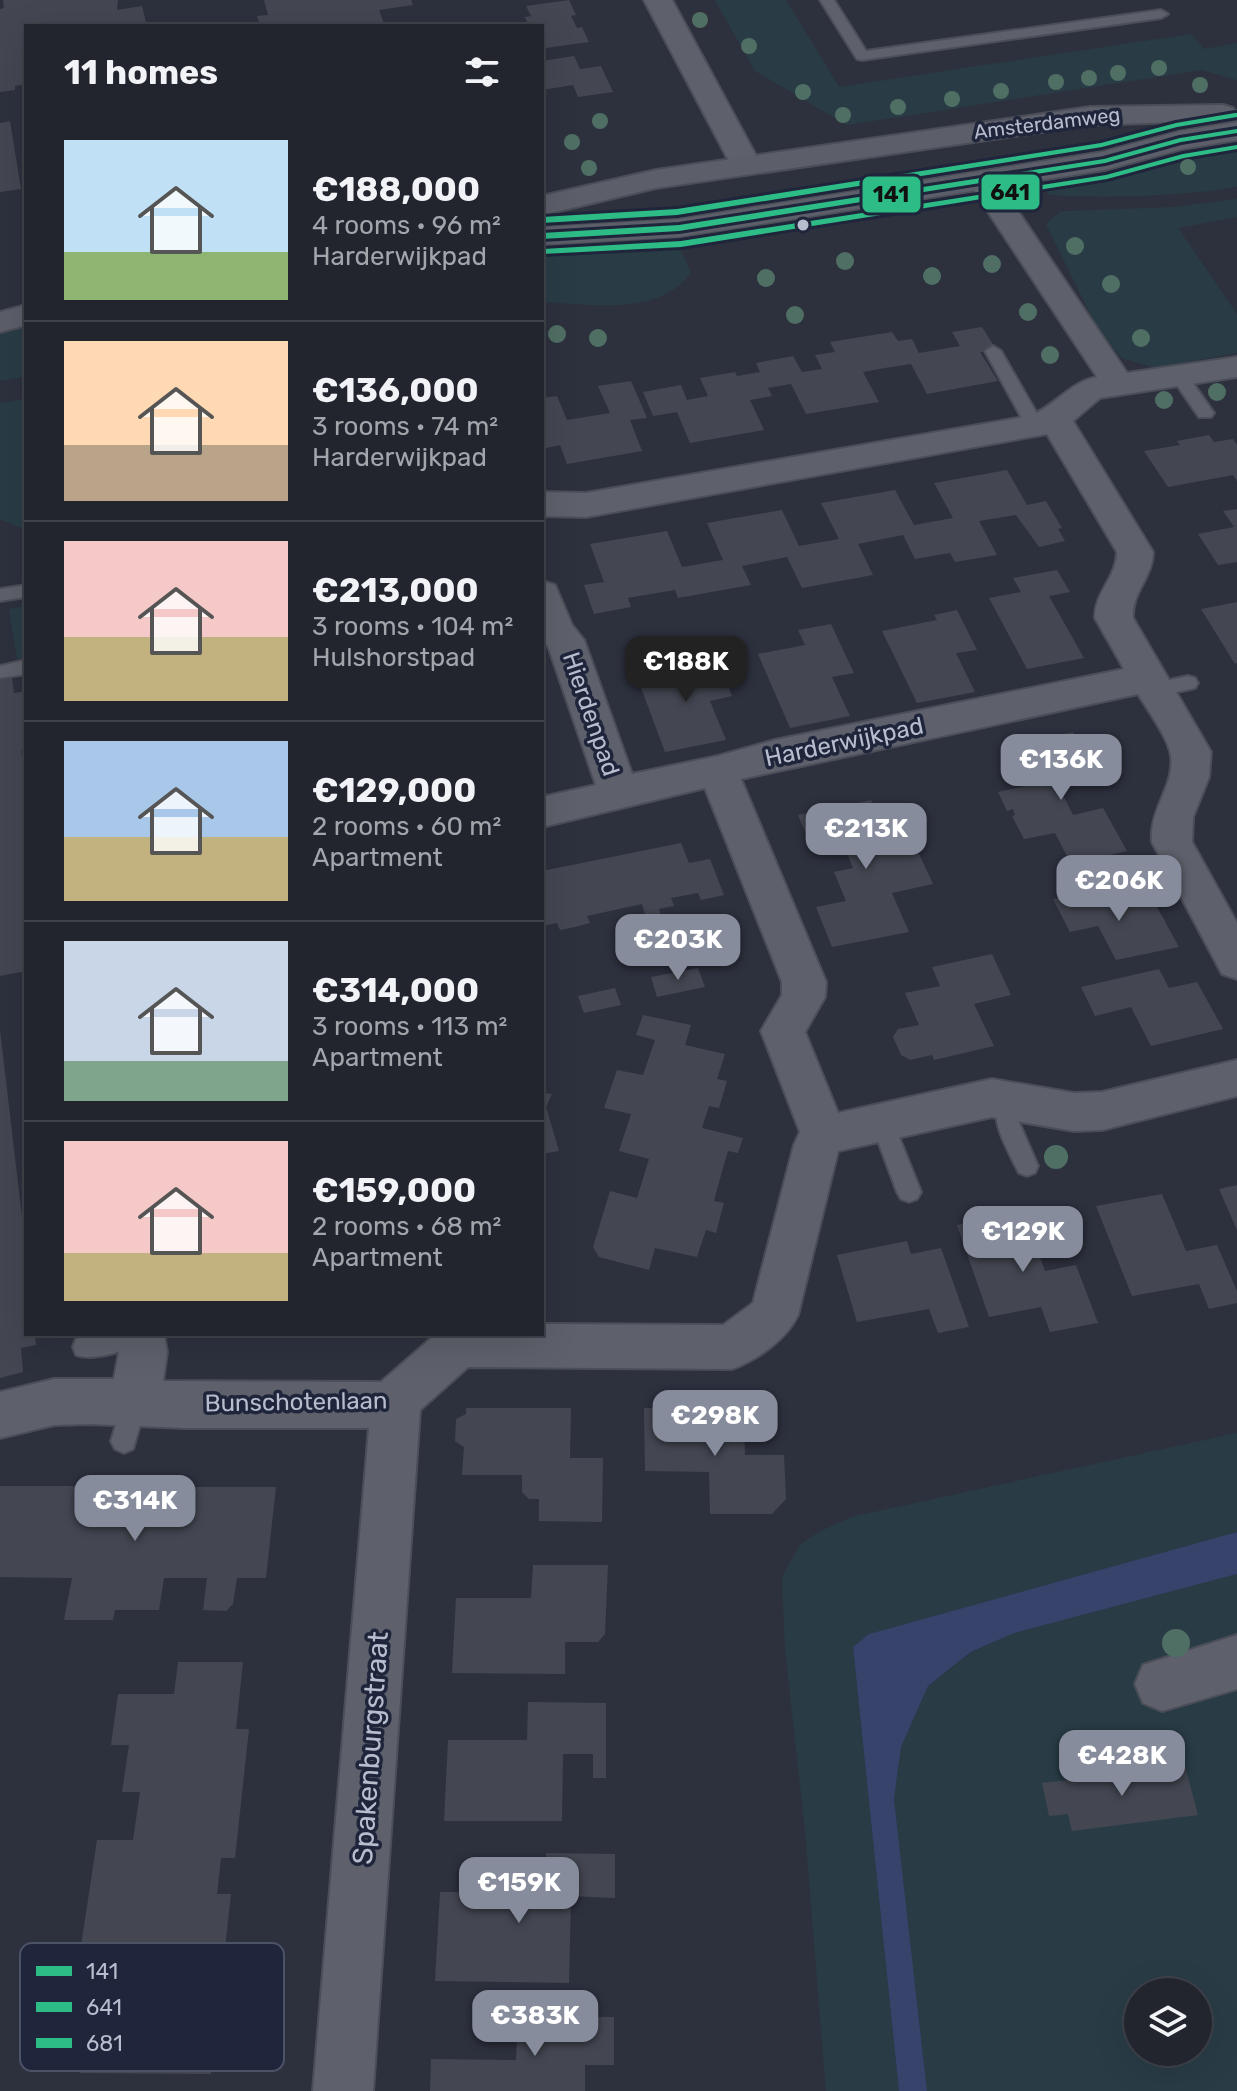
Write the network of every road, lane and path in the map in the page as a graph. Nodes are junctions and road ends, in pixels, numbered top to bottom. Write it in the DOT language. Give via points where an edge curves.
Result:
graph roads {
  1 [pos="658,0"];
  2 [pos="827,0"];
  3 [pos="1150,0"];
  4 [pos="1237,113"];
  5 [pos="1237,131"];
  6 [pos="953,135"];
  7 [pos="746,165"];
  8 [pos="982,180"];
  9 [pos="544,205"];
  10 [pos="771,213"];
  11 [pos="544,236"];
  12 [pos="24,294"];
  13 [pos="0,300"];
  14 [pos="24,316"];
  15 [pos="0,322"];
  16 [pos="993,351"];
  17 [pos="1237,367"];
  18 [pos="1178,374"];
  19 [pos="1118,384"];
  20 [pos="1205,413"];
  21 [pos="1045,422"];
  22 [pos="544,504"];
  23 [pos="24,591"];
  24 [pos="0,595"];
  25 [pos="544,599"];
  26 [pos="24,667"];
  27 [pos="1,672"];
  28 [pos="1163,684"];
  29 [pos="718,771"];
  30 [pos="618,792"];
  31 [pos="544,812"];
  32 [pos="1237,962"];
  33 [pos="1237,1078"];
  34 [pos="1008,1099"];
  35 [pos="882,1122"];
  36 [pos="824,1135"];
  37 [pos="1027,1166"];
  38 [pos="909,1192"];
  39 [pos="131,1336"];
  40 [pos="139,1336"];
  41 [pos="85,1347"];
  42 [pos="396,1405"];
  43 [pos="0,1415"];
  44 [pos="130,1421"];
  45 [pos="1237,1662"];
  46 [pos="1162,1684"];
  47 [pos="343,2091"];
  1 -- 7 [label="street"];
  2 -- 3 [label="lane" via="862,56 1161,14"];
  4 -- 6 [label="main road, Amsterdamweg" via="1111,114"];
  5 -- 8 [label="main road, Amsterdamweg" via="1105,161"];
  6 -- 7 [label="main road, Amsterdamweg"];
  6 -- 8 [label="main road, Amsterdamweg"];
  7 -- 9 [label="main road, Amsterdamweg" via="600,190"];
  7 -- 10 [label="main road"];
  8 -- 10 [label="main road, Amsterdamweg"];
  8 -- 19 [label="street"];
  10 -- 11 [label="main road, Amsterdamweg" via="651,232"];
  12 -- 13 [label="main road"];
  14 -- 15 [label="main road"];
  16 -- 21 [label="lane"];
  17 -- 18 [label="street"];
  18 -- 19 [label="street"];
  18 -- 20 [label="lane"];
  19 -- 21 [label="street" via="1090,389"];
  21 -- 22 [label="street" via="586,505"];
  21 -- 28 [label="street" via="1135,552 1135,565 1112,609 1119,630"];
  23 -- 24 [label="lane"];
  25 -- 30 [label="street, Hierdenpad" via="556,632 565,640"];
  26 -- 27 [label="lane"];
  28 -- 29 [label="street, Harderwijkpad" via="775,755"];
  28 -- 32 [label="street" via="1192,763 1169,820 1172,842"];
  29 -- 30 [label="street, Harderwijkpad"];
  29 -- 36 [label="street" via="804,982 803,997 783,1031"];
  30 -- 31 [label="street, Harderwijkpad"];
  33 -- 34 [label="street" via="1093,1112"];
  34 -- 35 [label="street" via="974,1101"];
  34 -- 37 [label="lane" via="1007,1120"];
  35 -- 36 [label="street"];
  35 -- 38 [label="lane"];
  36 -- 42 [label="street, Bunschotenlaan" via="817,1145 774,1315 732,1347 458,1345"];
  39 -- 41 [label="lane"];
  40 -- 44 [label="street" via="143,1352"];
  42 -- 44 [label="street, Bunschotenlaan" via="185,1405"];
  42 -- 47 [label="street, Spakenburgstraat"];
  43 -- 44 [label="street, Bunschotenlaan" via="54,1402"];
  45 -- 46 [label="street"];
}
